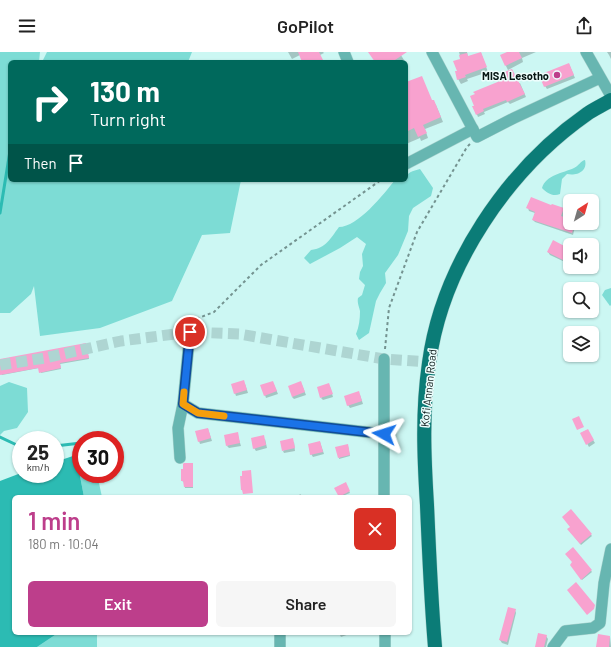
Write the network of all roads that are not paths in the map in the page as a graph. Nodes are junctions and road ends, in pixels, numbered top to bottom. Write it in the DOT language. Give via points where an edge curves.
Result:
graph roads {
  1 [pos="432,52"];
  2 [pos="586,52"];
  3 [pos="600,78"];
  4 [pos="611,96"];
  5 [pos="611,100"];
  6 [pos="475,133"];
  7 [pos="408,163"];
  8 [pos="190,332"];
  9 [pos="384,359"];
  10 [pos="183,404"];
  11 [pos="384,434"];
  12 [pos="180,458"];
  13 [pos="384,495"];
  14 [pos="611,549"];
  15 [pos="280,635"];
  16 [pos="385,635"];
  17 [pos="280,647"];
  18 [pos="385,647"];
  19 [pos="435,647"];
  20 [pos="553,647"];
  1 -- 6 [label="street"];
  2 -- 3 [label="street"];
  3 -- 4 [label="street"];
  3 -- 6 [label="street"];
  5 -- 19 [label="main road, Kofi Annan Road" via="587,114 550,144 512,184 470,244 442,307 429,362 424,410 430,587"];
  6 -- 7 [label="street"];
  8 -- 10 [label="street"];
  9 -- 11 [label="street"];
  10 -- 11 [label="street" via="198,413"];
  10 -- 12 [label="street" via="178,428"];
  11 -- 13 [label="street"];
  14 -- 20 [label="street" via="600,623 593,628 565,631"];
  15 -- 17 [label="street"];
  16 -- 18 [label="street"];
}
